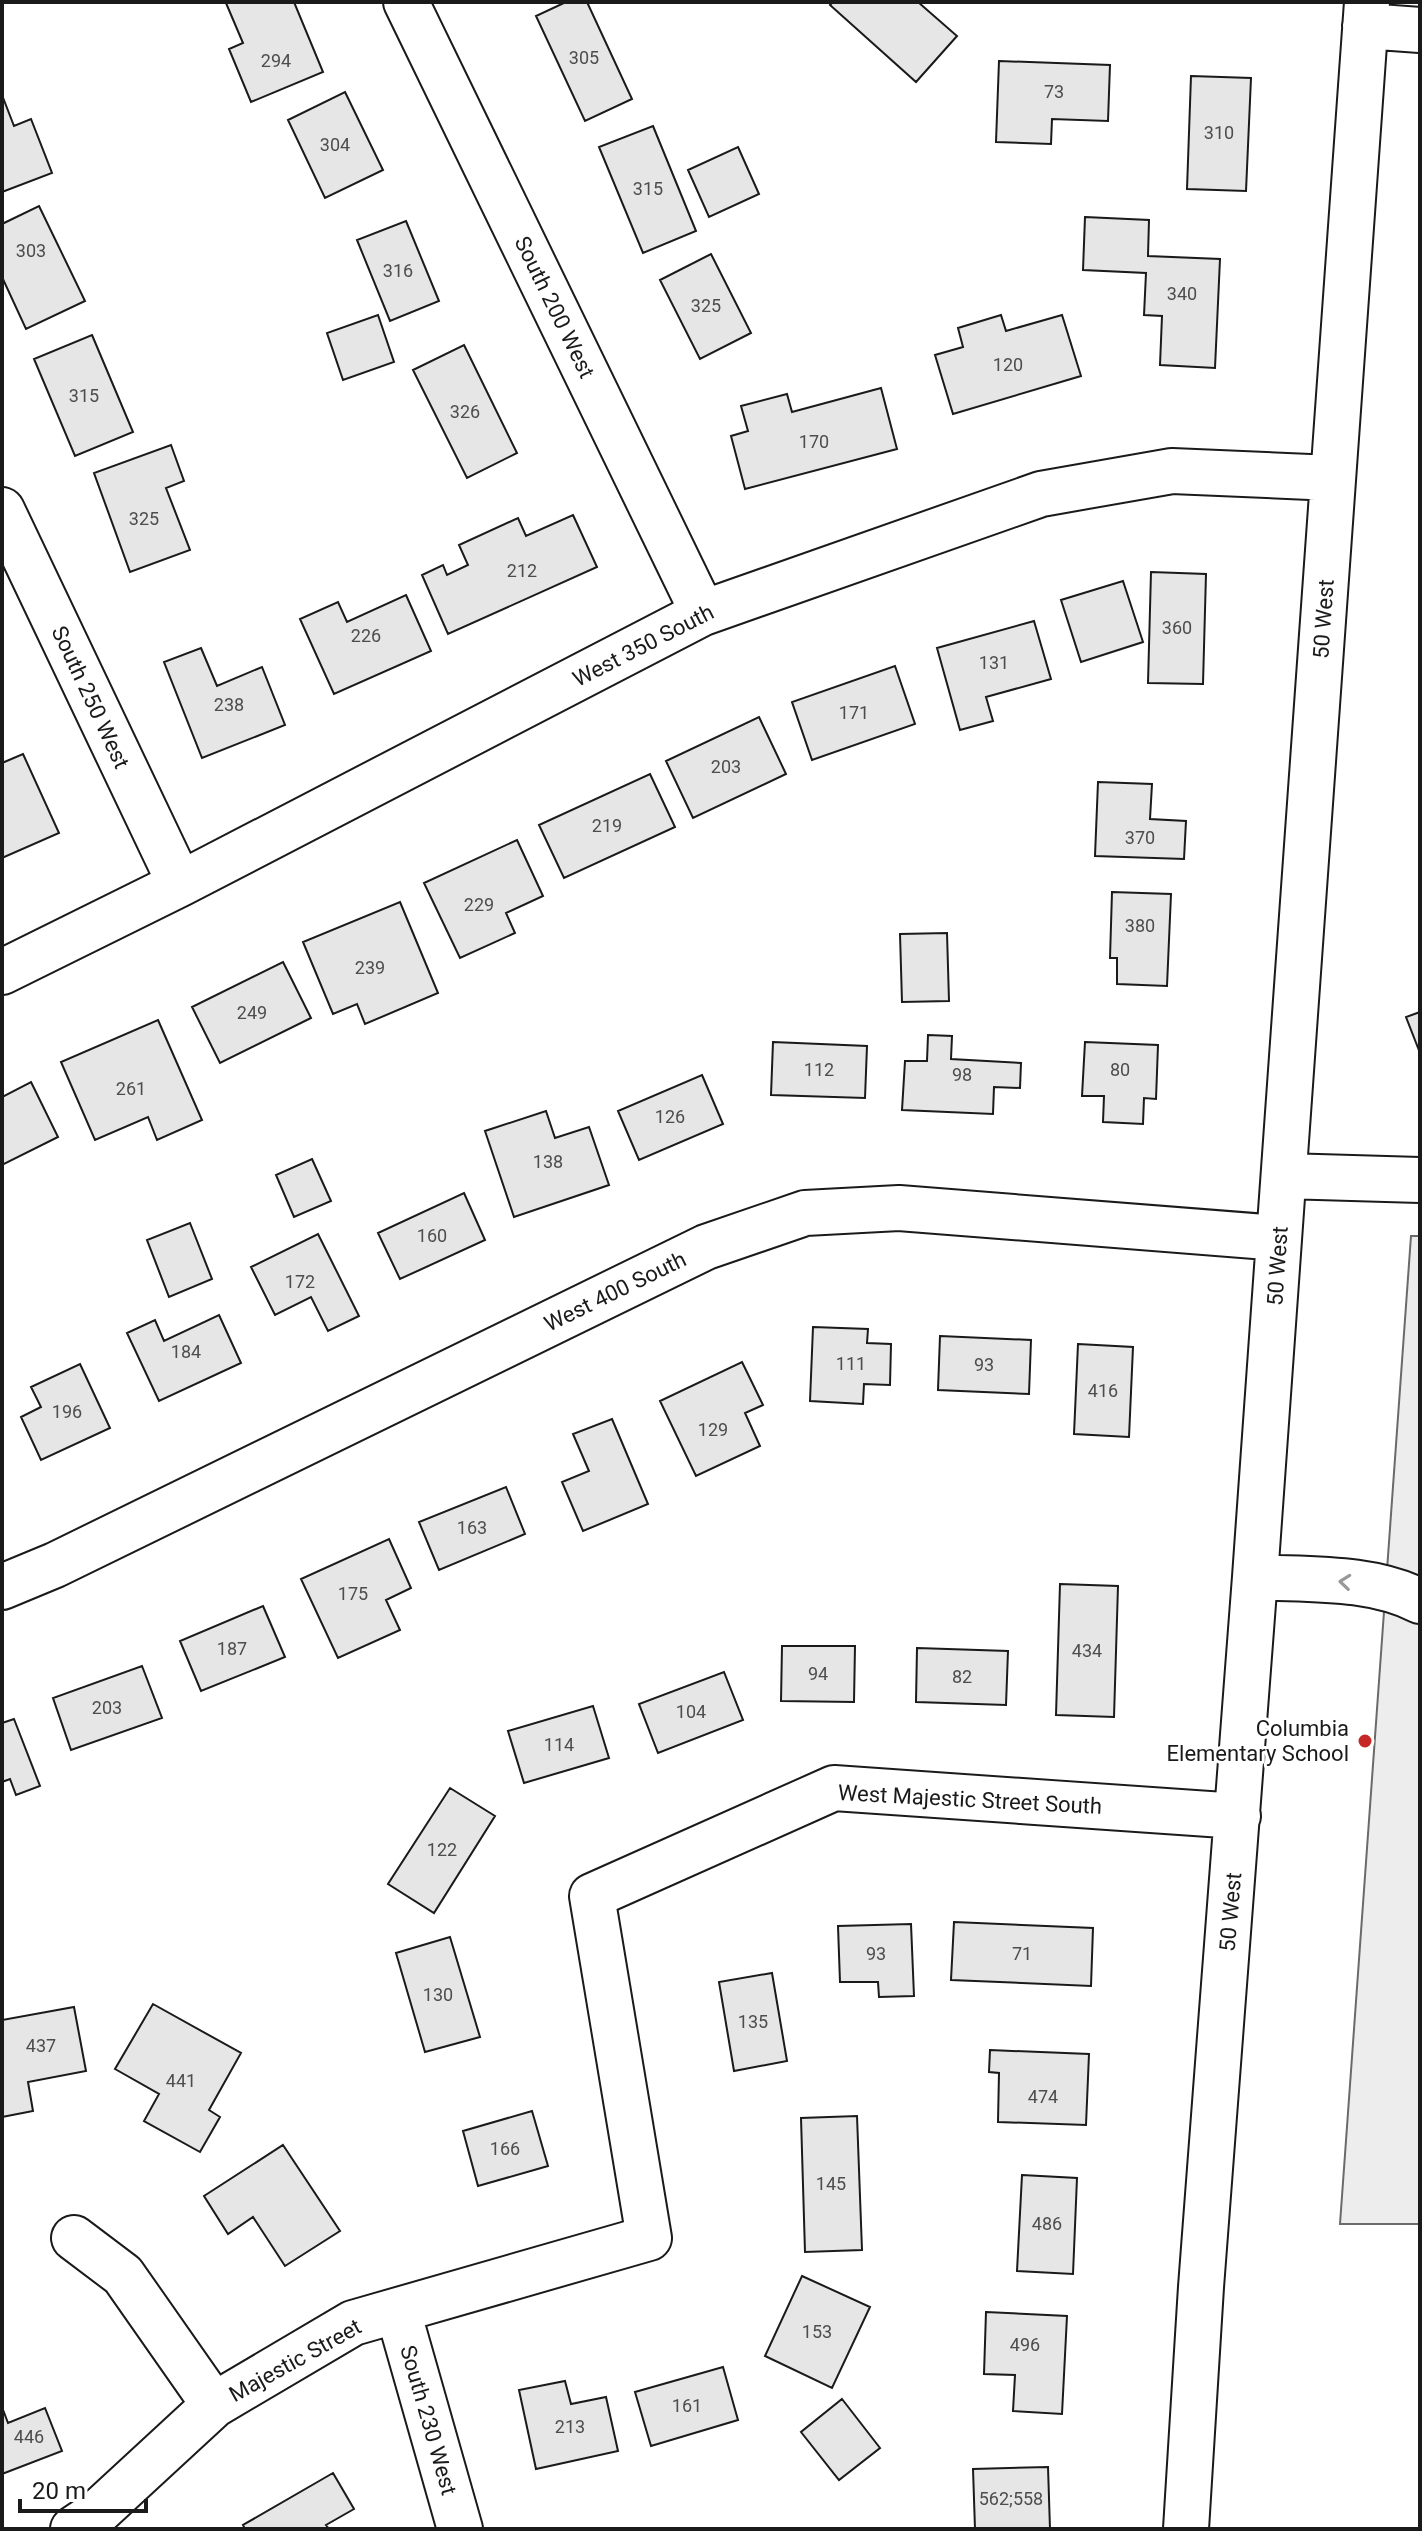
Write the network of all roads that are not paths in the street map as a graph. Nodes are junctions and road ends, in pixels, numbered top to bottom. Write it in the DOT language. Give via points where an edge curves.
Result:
graph roads {
  1 [pos="406,2"];
  2 [pos="1366,14"];
  3 [pos="1420,30"];
  4 [pos="1333,478"];
  5 [pos="2,510"];
  6 [pos="703,613"];
  7 [pos="180,884"];
  8 [pos="2,972"];
  9 [pos="1284,1176"];
  10 [pos="1420,1180"];
  11 [pos="1279,1238"];
  12 [pos="1255,1577"];
  13 [pos="2,1587"];
  14 [pos="1420,1601"];
  15 [pos="1238,1816"];
  16 [pos="74,2238"];
  17 [pos="649,2238"];
  18 [pos="398,2311"];
  19 [pos="214,2405"];
  20 [pos="73,2529"];
  21 [pos="460,2529"];
  22 [pos="1186,2529"];
  1 -- 6 [label="street, South 200 West"];
  2 -- 3 [label="street"];
  2 -- 4 [label="street, 50 West"];
  4 -- 6 [label="street, West 350 South" via="1172,471 1041,494"];
  4 -- 9 [label="street, 50 West"];
  5 -- 7 [label="street, South 250 West"];
  6 -- 7 [label="street, West 350 South"];
  7 -- 8 [label="street, West 350 South"];
  9 -- 10 [label="street"];
  9 -- 11 [label="street, 50 West"];
  11 -- 12 [label="street, 50 West"];
  11 -- 13 [label="street, West 400 South" via="899,1208 805,1213 706,1247"];
  14 -- 12 [label="street, one-way" via="1375,1586"];
  12 -- 15 [label="street, 50 West"];
  15 -- 17 [label="street, West Majestic Street South" via="834,1788 592,1896"];
  15 -- 22 [label="street, 50 West"];
  16 -- 19 [label="street" via="123,2275"];
  17 -- 18 [label="street, Majestic Street"];
  18 -- 19 [label="street, Majestic Street" via="353,2323"];
  18 -- 21 [label="street, South 230 West"];
  19 -- 20 [label="street, Majestic Street"];
}
